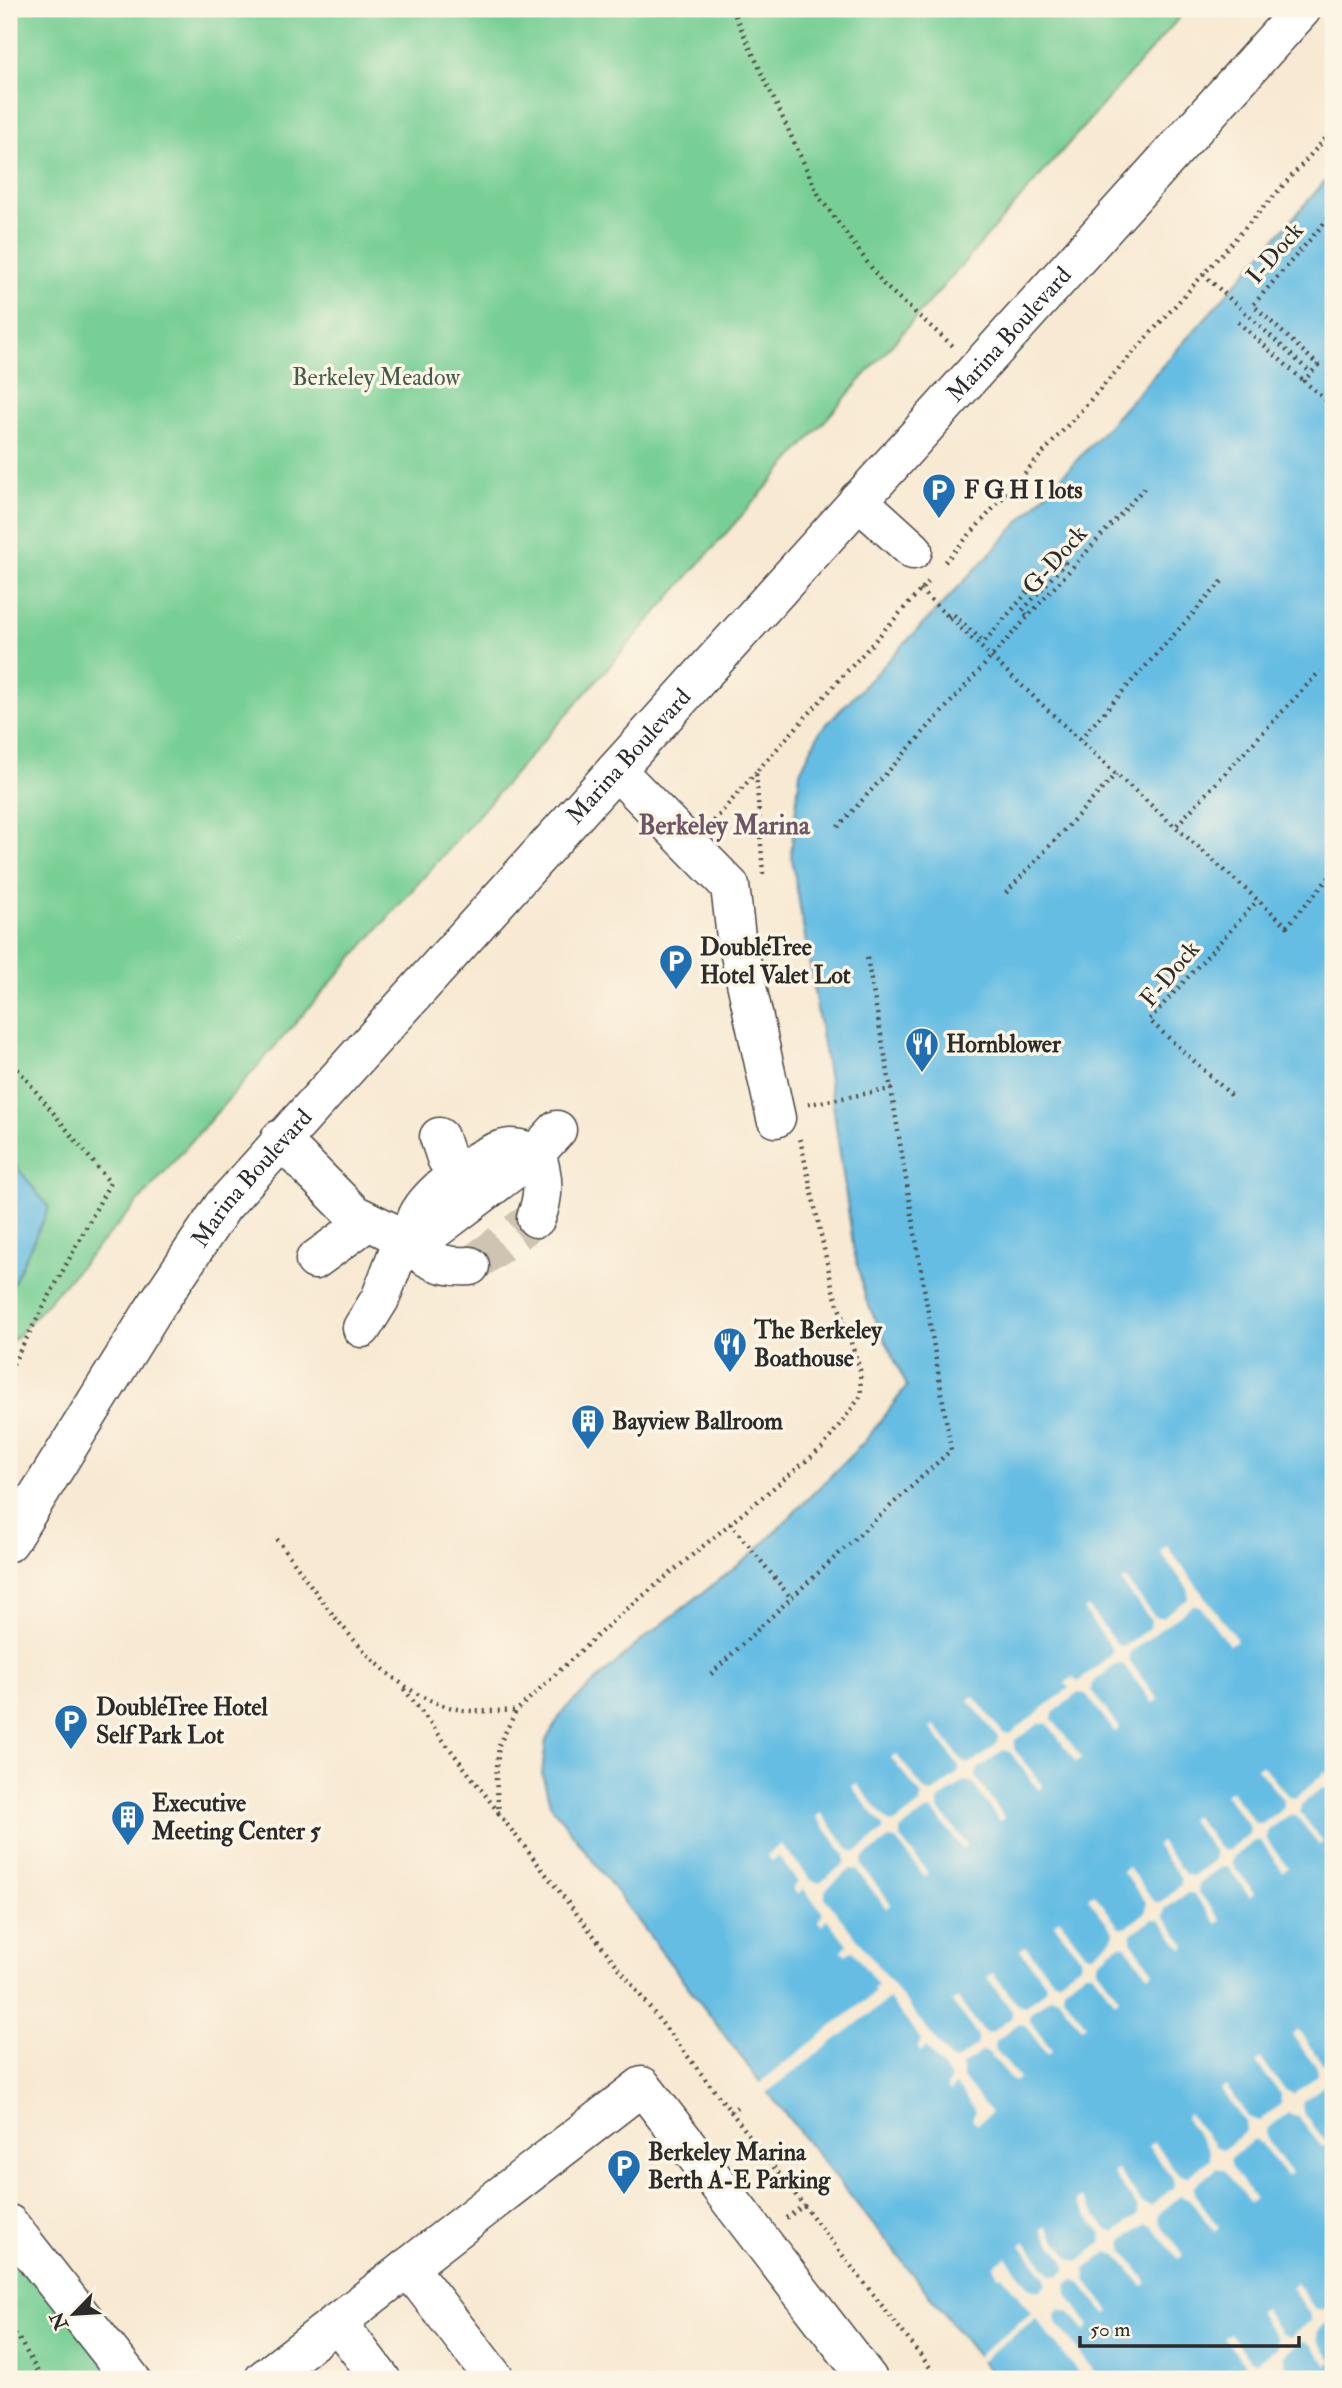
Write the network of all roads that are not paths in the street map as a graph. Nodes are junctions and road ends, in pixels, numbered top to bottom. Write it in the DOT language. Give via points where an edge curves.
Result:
graph roads {
  1 [pos="1302,9"];
  2 [pos="858,500"];
  3 [pos="927,567"];
  4 [pos="616,771"];
  5 [pos="790,1120"];
  6 [pos="439,1137"];
  7 [pos="280,1139"];
  8 [pos="546,1142"];
  9 [pos="458,1175"];
  10 [pos="536,1218"];
  11 [pos="367,1222"];
  12 [pos="409,1242"];
  13 [pos="315,1260"];
  14 [pos="470,1266"];
  15 [pos="362,1328"];
  16 [pos="9,1542"];
  17 [pos="9,2224"];
  18 [pos="408,2267"];
  19 [pos="337,2322"];
  20 [pos="269,2378"];
  21 [pos="131,2379"];
  22 [pos="381,2379"];
  23 [pos="495,2379"];
  24 [pos="868,2379"];
  1 -- 2 [label="street, Marina Boulevard"];
  2 -- 3 [label="street"];
  2 -- 4 [label="street, Marina Boulevard"];
  4 -- 5 [label="street" via="673,837 730,886 729,945 755,1054"];
  4 -- 7 [label="street, Marina Boulevard"];
  6 -- 9 [label="street"];
  7 -- 11 [label="street"];
  7 -- 16 [label="street, Marina Boulevard" via="216,1216"];
  8 -- 9 [label="street" via="482,1157"];
  8 -- 10 [label="street" via="542,1201"];
  8 -- 12 [label="street"];
  9 -- 12 [label="street" via="424,1205"];
  11 -- 12 [label="street"];
  11 -- 13 [label="street"];
  12 -- 14 [label="street" via="438,1264"];
  12 -- 15 [label="street"];
  17 -- 21 [label="street"];
  18 -- 19 [label="street"];
  18 -- 23 [label="street"];
  18 -- 24 [label="street" via="642,2086"];
  19 -- 20 [label="street"];
  19 -- 22 [label="street"];
}
